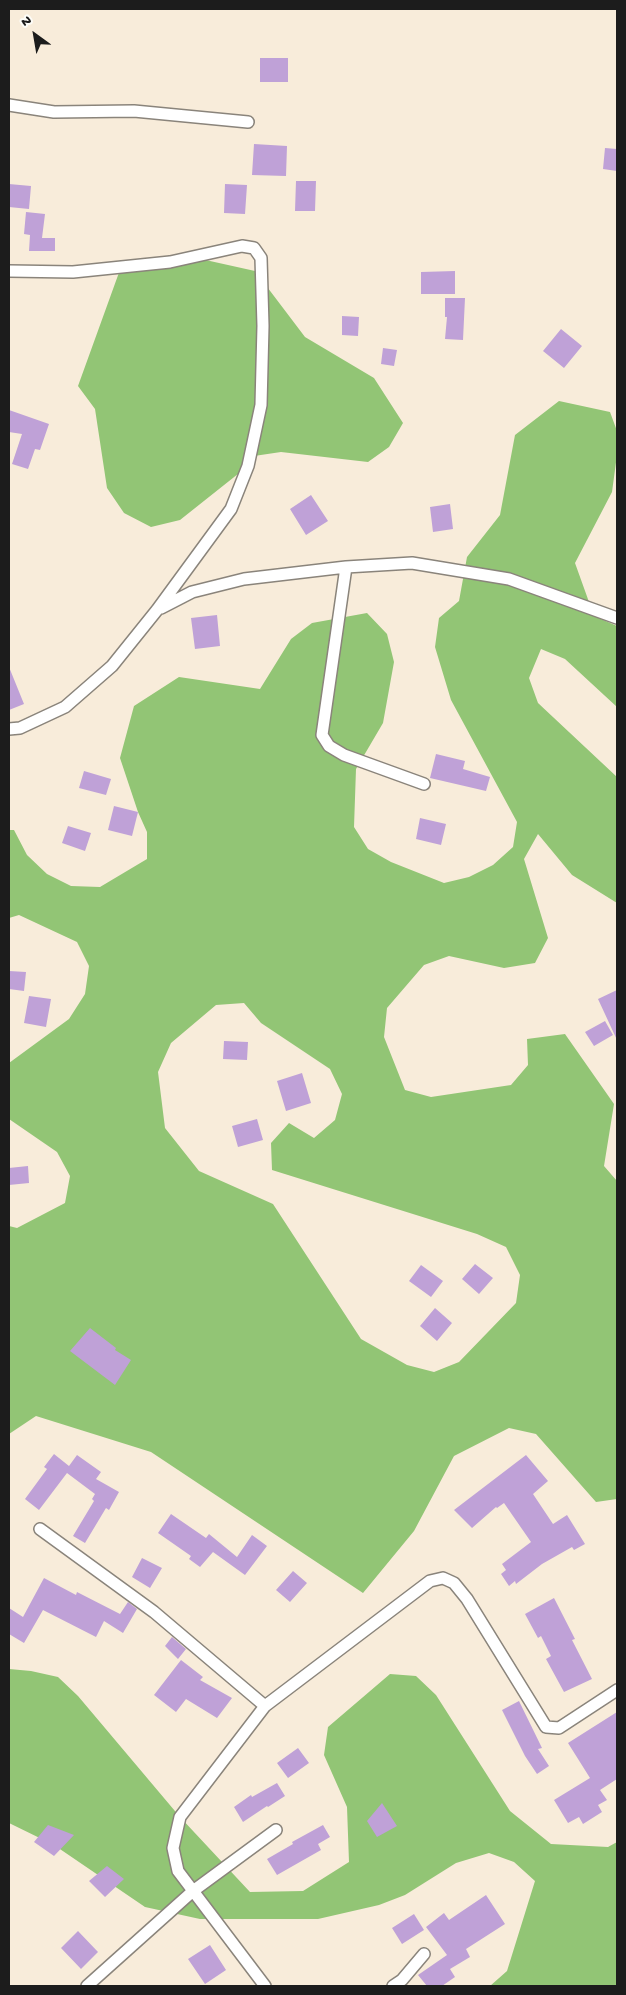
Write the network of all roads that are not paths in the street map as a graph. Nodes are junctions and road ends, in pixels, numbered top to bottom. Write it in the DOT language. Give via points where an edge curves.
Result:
graph roads {
  1 [pos="9,105"];
  2 [pos="248,122"];
  3 [pos="9,271"];
  4 [pos="346,567"];
  5 [pos="157,610"];
  6 [pos="617,618"];
  7 [pos="9,729"];
  8 [pos="424,784"];
  9 [pos="40,1530"];
  10 [pos="617,1690"];
  11 [pos="265,1706"];
  12 [pos="276,1830"];
  13 [pos="193,1891"];
  14 [pos="424,1954"];
  15 [pos="86,1986"];
  16 [pos="265,1986"];
  17 [pos="393,1986"];
  1 -- 2 [label="street" via="54,112 134,111"];
  3 -- 5 [label="street" via="74,272 170,262 242,246 254,248 261,258 264,326 261,405 248,466 231,509"];
  4 -- 5 [label="street" via="244,578 192,592"];
  4 -- 6 [label="street" via="412,563 509,579"];
  4 -- 8 [label="street" via="322,735 329,746 344,755"];
  5 -- 7 [label="street" via="112,666 65,707 20,728"];
  9 -- 11 [label="street" via="154,1612"];
  10 -- 11 [label="street" via="559,1728 546,1727 468,1598 454,1583 443,1578 430,1581"];
  11 -- 13 [label="street" via="180,1817 173,1848 178,1871"];
  12 -- 13 [label="street"];
  13 -- 15 [label="street"];
  13 -- 16 [label="street"];
  14 -- 17 [label="street"];
}
